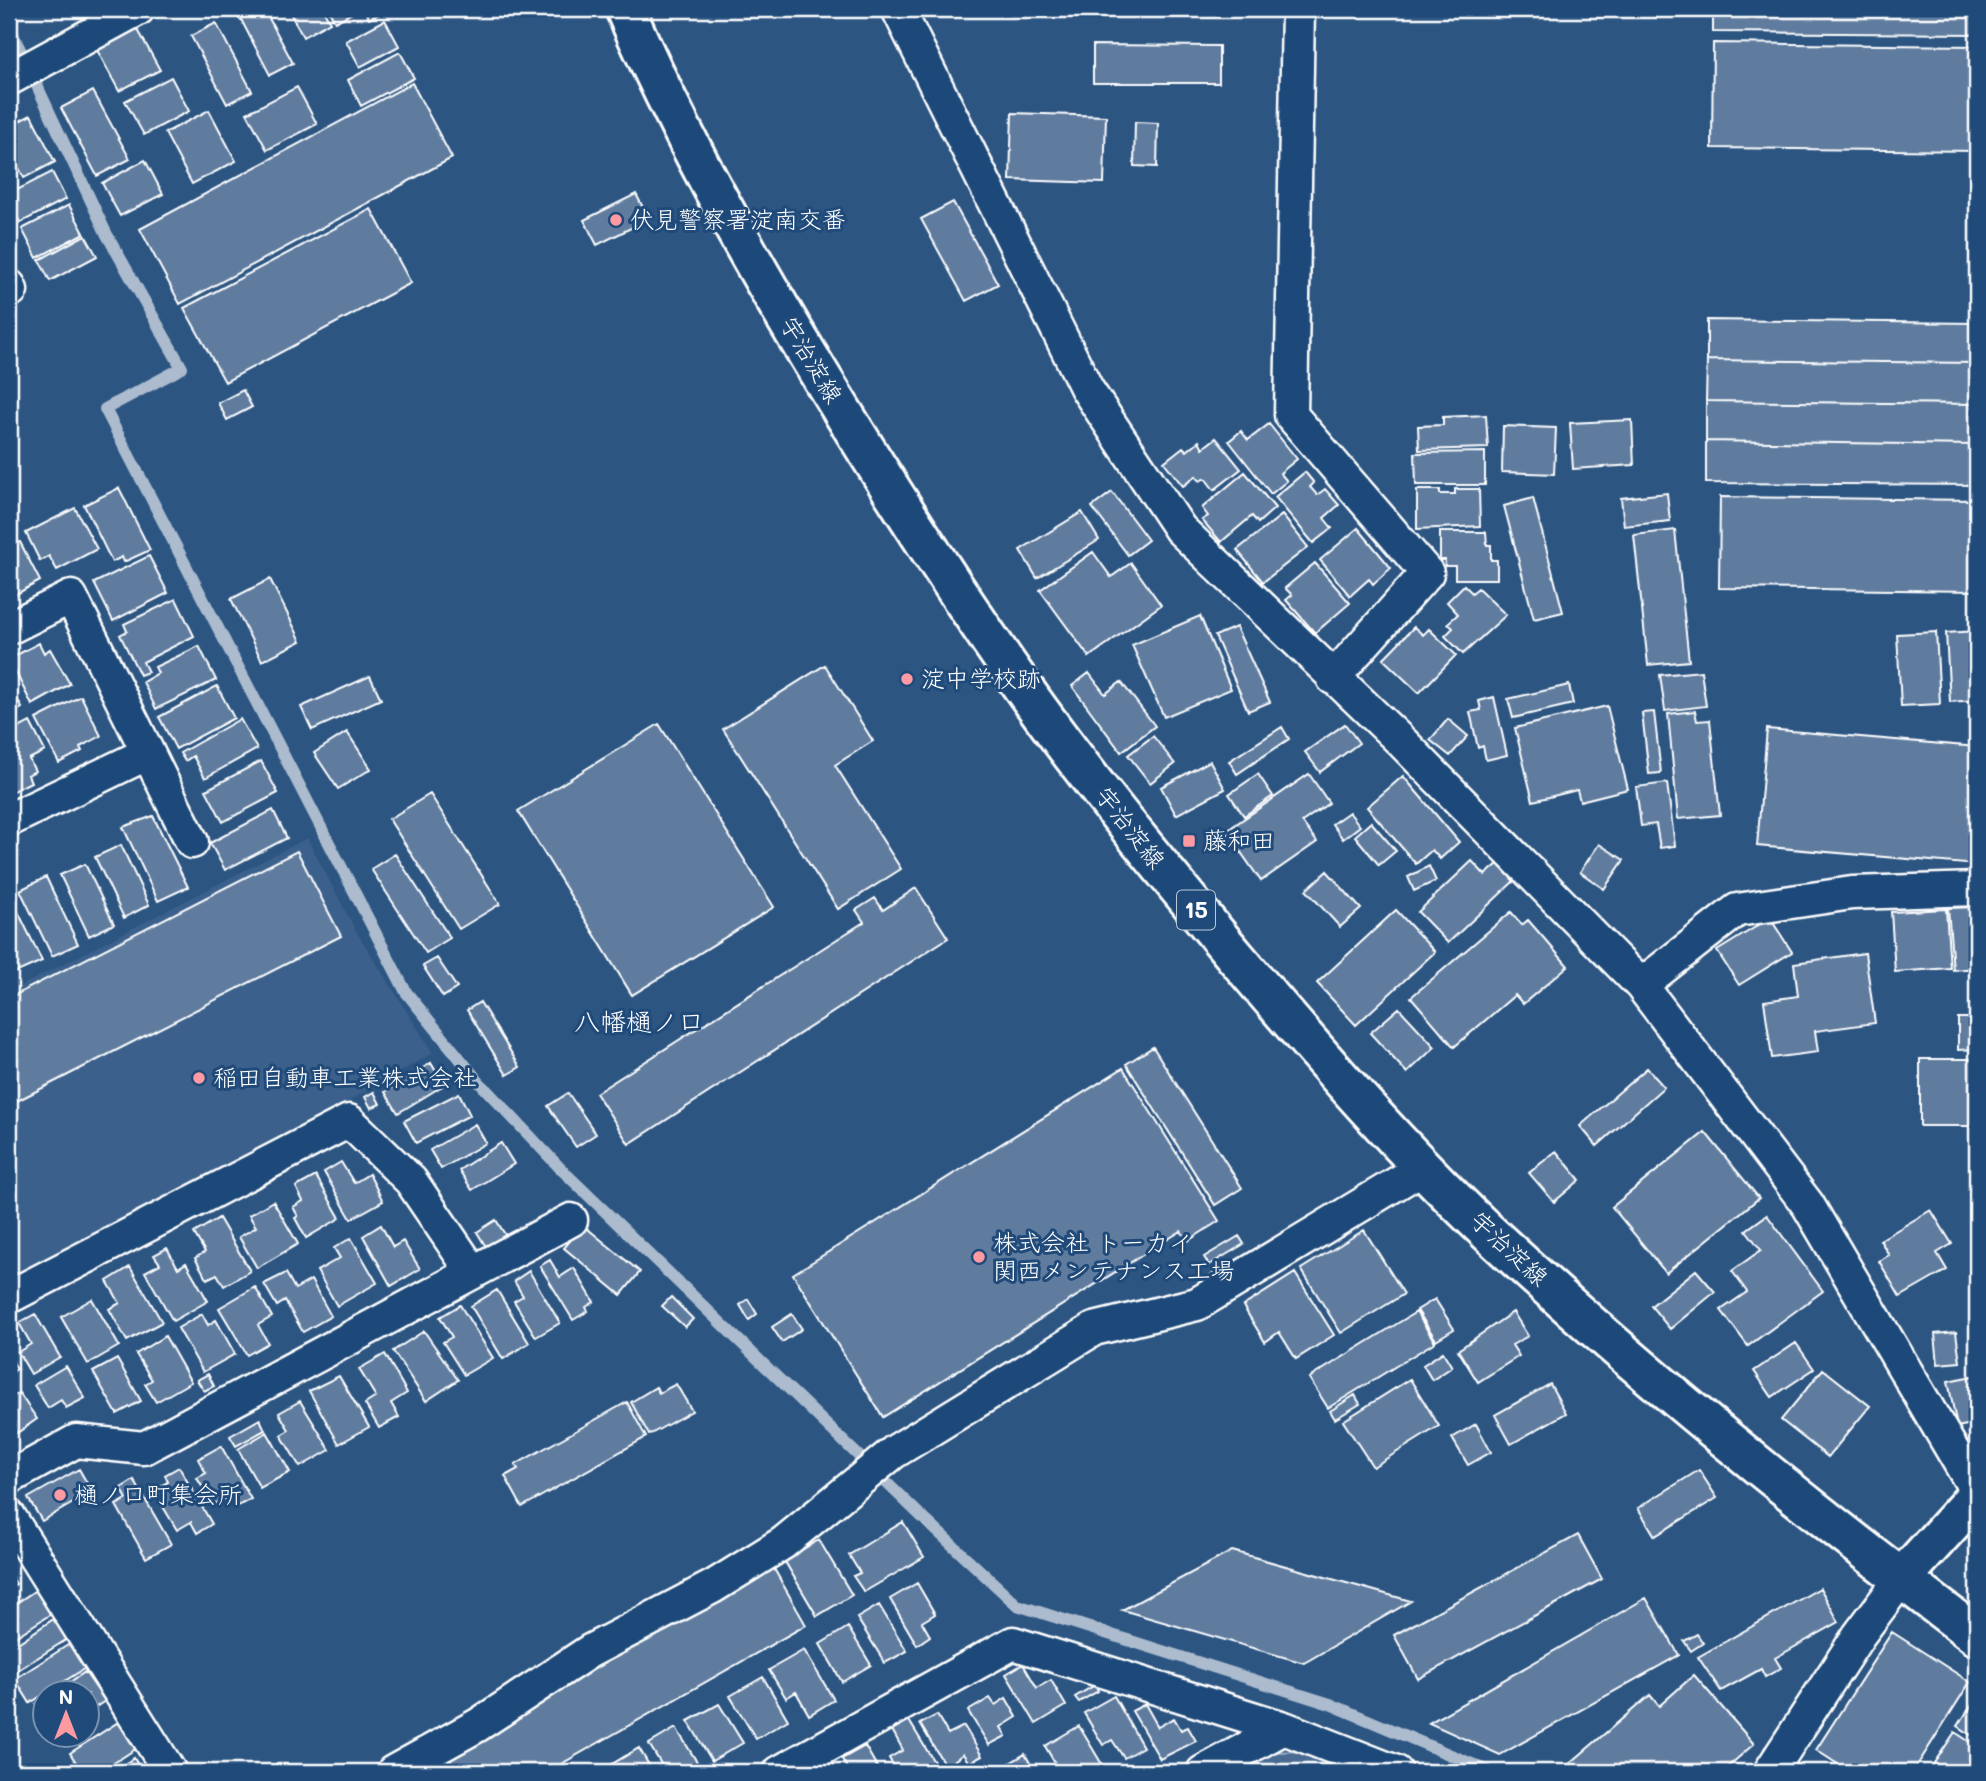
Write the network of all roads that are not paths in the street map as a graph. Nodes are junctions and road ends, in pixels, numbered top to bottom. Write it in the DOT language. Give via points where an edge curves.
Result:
graph roads {
  1 [pos="138,9"];
  2 [pos="625,9"];
  3 [pos="898,9"];
  4 [pos="1298,9"];
  5 [pos="9,79"];
  6 [pos="9,628"];
  7 [pos="1333,678"];
  8 [pos="148,753"];
  9 [pos="9,820"];
  10 [pos="192,842"];
  11 [pos="1977,889"];
  12 [pos="1641,985"];
  13 [pos="1424,1167"];
  14 [pos="571,1220"];
  15 [pos="472,1271"];
  16 [pos="9,1297"];
  17 [pos="9,1478"];
  18 [pos="1977,1493"];
  19 [pos="9,1516"];
  20 [pos="1901,1579"];
  21 [pos="1977,1636"];
  22 [pos="1284,1728"];
  23 [pos="170,1772"];
  24 [pos="393,1772"];
  25 [pos="780,1772"];
  26 [pos="1203,1772"];
  27 [pos="1396,1772"];
  28 [pos="1770,1772"];
  1 -- 5 [label="street"];
  2 -- 13 [label="main road, 宇治淀線 / 15" via="659,87 771,296 1022,687 1140,842 1261,986"];
  3 -- 7 [label="street" via="1087,389 1180,529"];
  4 -- 7 [label="street" via="1291,415 1427,573"];
  6 -- 8 [label="street" via="71,597"];
  7 -- 12 [label="street"];
  8 -- 9 [label="street"];
  8 -- 10 [label="street"];
  11 -- 12 [label="street" via="1852,893 1737,909"];
  12 -- 18 [label="street" via="1808,1205"];
  13 -- 20 [label="main road, 宇治淀線 / 15" via="1524,1264 1682,1401"];
  13 -- 24 [label="street" via="1197,1304 1094,1329 894,1452 783,1543 714,1586 590,1651 478,1725"];
  14 -- 15 [label="street"];
  15 -- 16 [label="street" via="411,1181 349,1121"];
  15 -- 17 [label="street" via="144,1448 76,1441"];
  18 -- 20 [label="main road"];
  19 -- 23 [label="street"];
  20 -- 21 [label="main road, 宇治淀線 / 15"];
  20 -- 28 [label="street"];
  22 -- 25 [label="street" via="1013,1643"];
  22 -- 26 [label="street"];
  22 -- 27 [label="street"];
}
